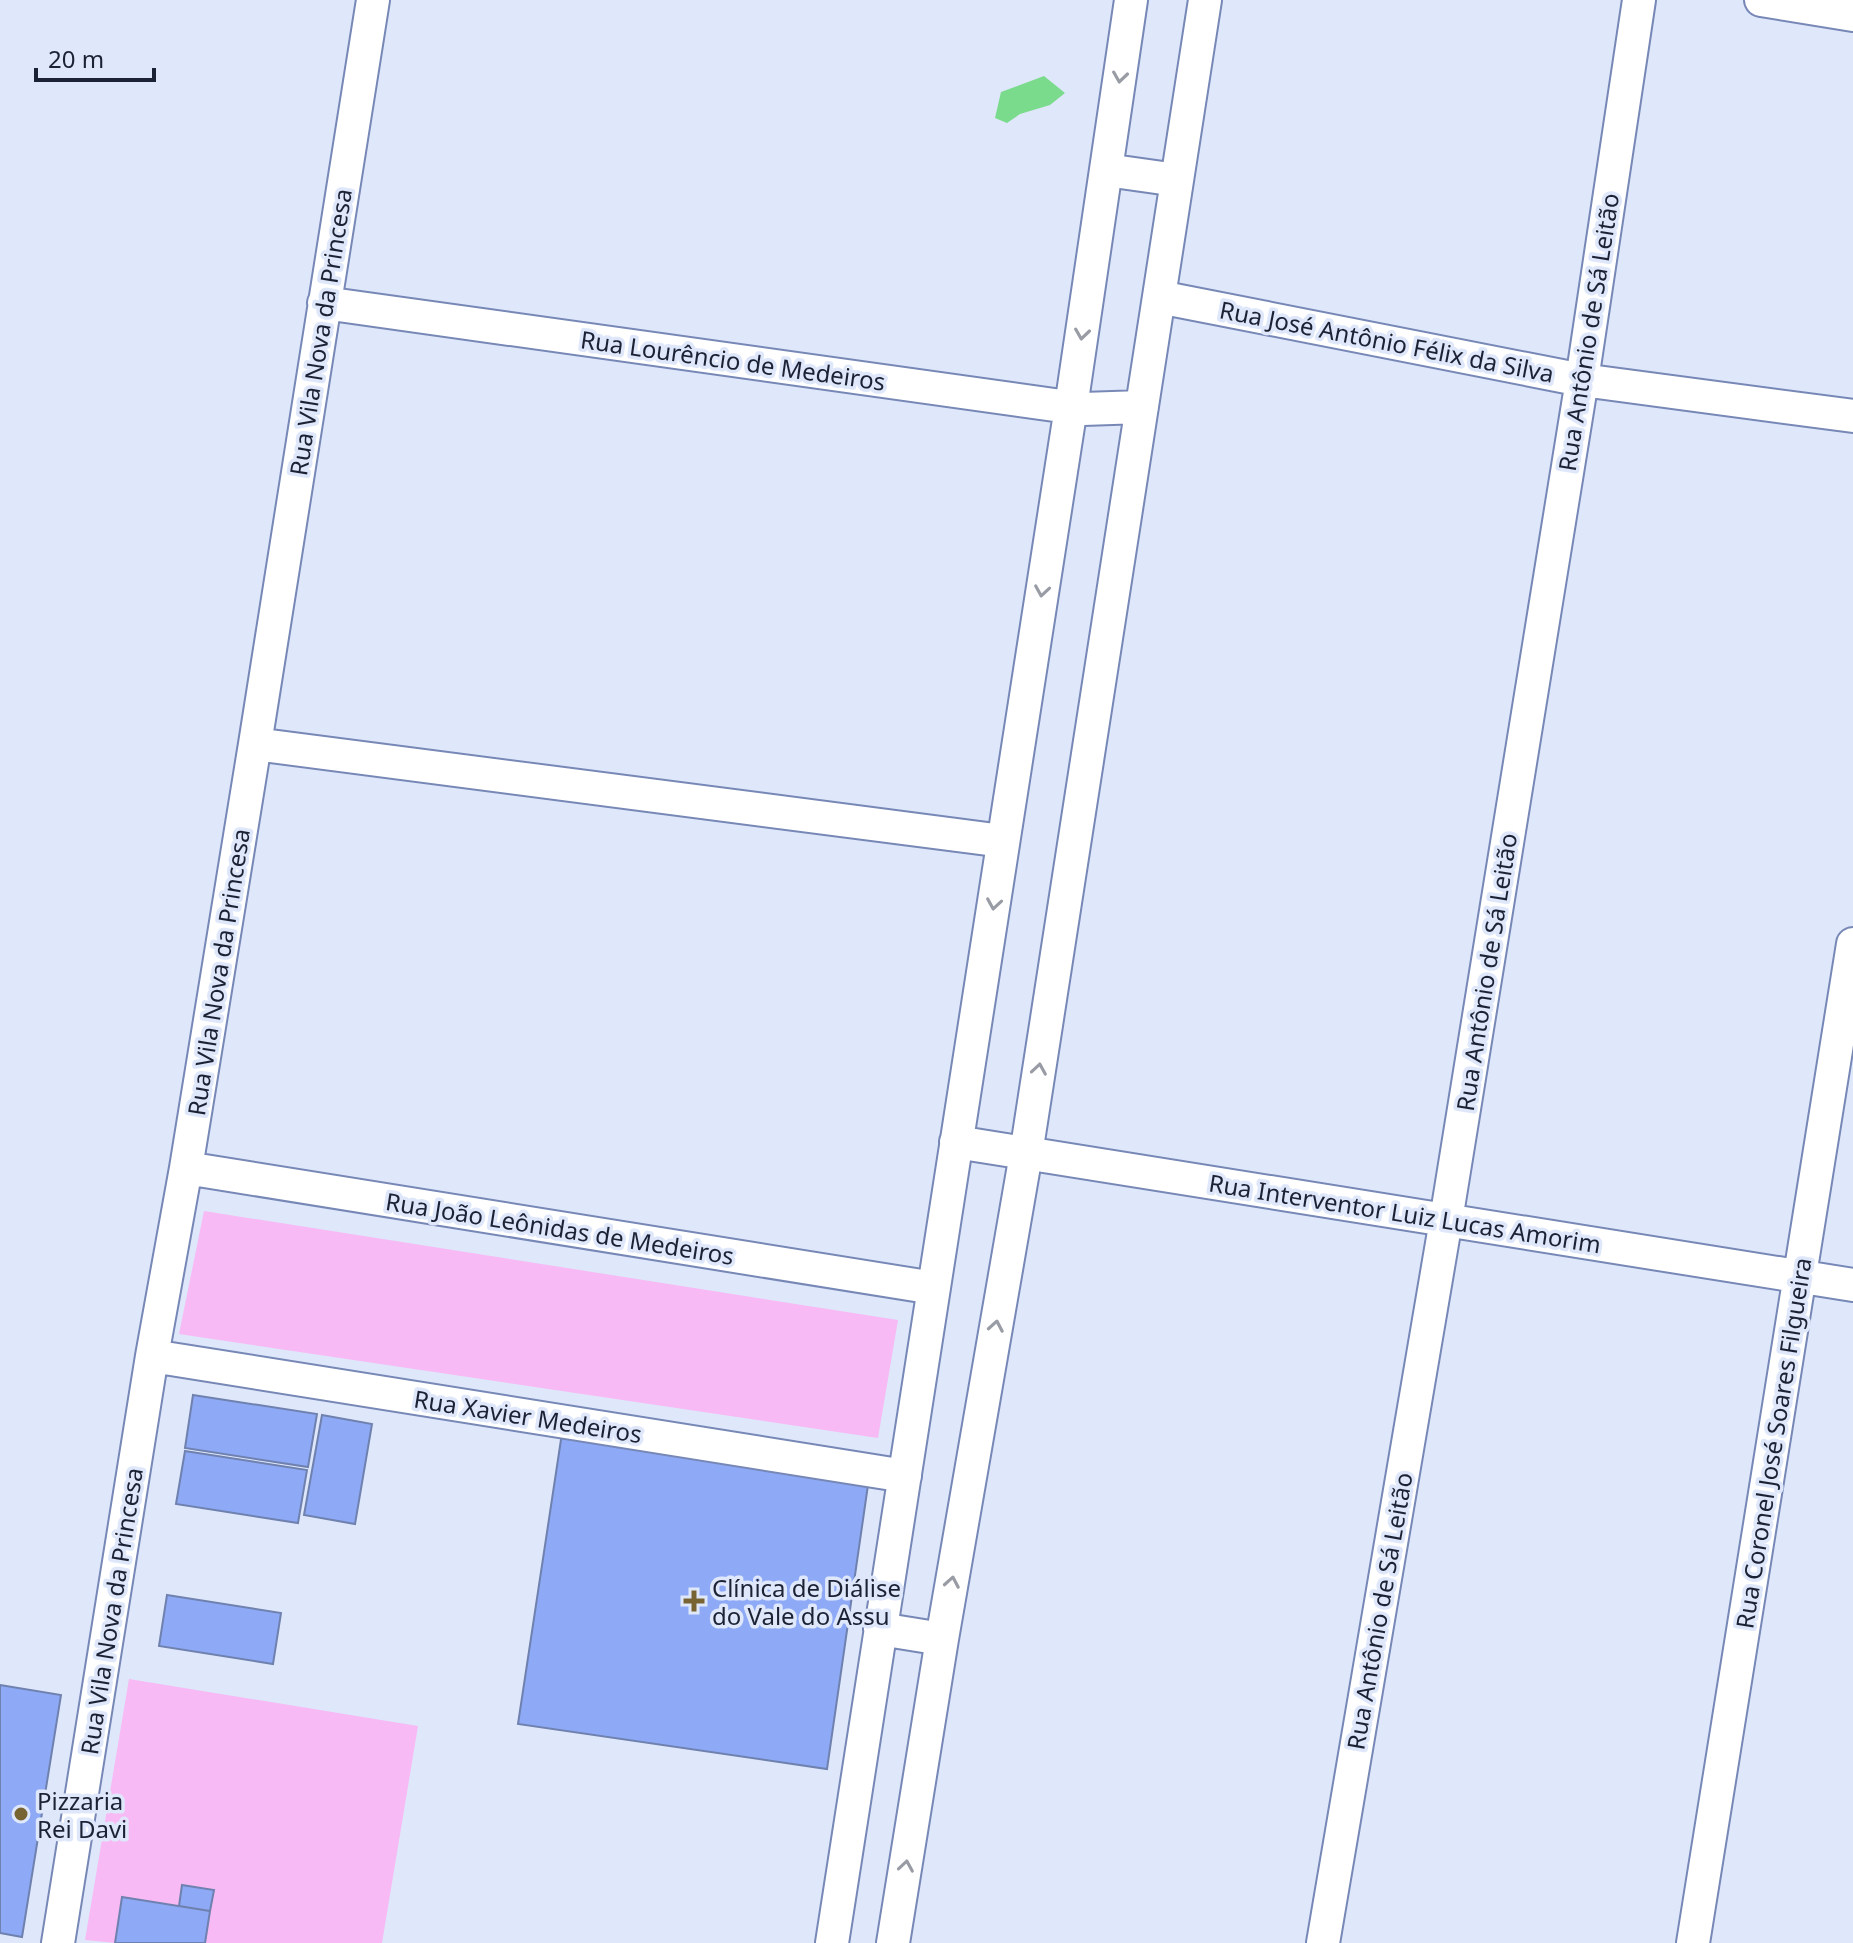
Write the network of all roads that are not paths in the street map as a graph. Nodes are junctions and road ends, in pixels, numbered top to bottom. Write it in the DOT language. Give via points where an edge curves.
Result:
graph roads {
  1 [pos="373,0"];
  2 [pos="1131,0"];
  3 [pos="1205,0"];
  4 [pos="1639,0"];
  5 [pos="1761,0"];
  6 [pos="1853,15"];
  7 [pos="1106,170"];
  8 [pos="1177,180"];
  9 [pos="1159,297"];
  10 [pos="324,303"];
  11 [pos="1582,380"];
  12 [pos="1071,407"];
  13 [pos="1142,407"];
  14 [pos="1853,416"];
  15 [pos="255,744"];
  16 [pos="1003,841"];
  17 [pos="1853,944"];
  18 [pos="956,1142"];
  19 [pos="1026,1154"];
  20 [pos="186,1168"];
  21 [pos="1446,1220"];
  22 [pos="1800,1276"];
  23 [pos="1853,1285"];
  24 [pos="934,1288"];
  25 [pos="152,1356"];
  26 [pos="905,1476"];
  27 [pos="880,1629"];
  28 [pos="942,1639"];
  29 [pos="58,1943"];
  30 [pos="832,1943"];
  31 [pos="893,1943"];
  32 [pos="1323,1943"];
  33 [pos="1693,1943"];
  1 -- 10 [label="street, Rua Vila Nova da Princesa"];
  2 -- 7 [label="street, one-way"];
  3 -- 8 [label="street"];
  4 -- 11 [label="street, Rua Antônio de Sá Leitão"];
  5 -- 6 [label="street"];
  7 -- 8 [label="street"];
  7 -- 12 [label="street, one-way"];
  8 -- 9 [label="street"];
  9 -- 11 [label="street, Rua José Antônio Félix da Silva"];
  9 -- 13 [label="street"];
  10 -- 12 [label="street, Rua Lourêncio de Medeiros"];
  10 -- 15 [label="street, Rua Vila Nova da Princesa"];
  11 -- 14 [label="street, Rua José Antônio Félix da Silva"];
  11 -- 21 [label="street, Rua Antônio de Sá Leitão"];
  12 -- 13 [label="street, Rua Lourêncio de Medeiros"];
  12 -- 16 [label="street, one-way"];
  19 -- 13 [label="street, one-way"];
  15 -- 16 [label="street"];
  15 -- 20 [label="street, Rua Vila Nova da Princesa"];
  16 -- 18 [label="street, one-way"];
  17 -- 22 [label="street, Rua Coronel José Soares Filgueira"];
  18 -- 19 [label="street, Rua Interventor Luiz Lucas Amorim"];
  18 -- 24 [label="street"];
  19 -- 21 [label="street, Rua Interventor Luiz Lucas Amorim"];
  28 -- 19 [label="street, one-way"];
  20 -- 24 [label="street, Rua João Leônidas de Medeiros"];
  20 -- 25 [label="street, Rua Vila Nova da Princesa"];
  21 -- 22 [label="street, Rua Interventor Luiz Lucas Amorim"];
  21 -- 32 [label="street, Rua Antônio de Sá Leitão"];
  22 -- 23 [label="street, Rua Interventor Luiz Lucas Amorim"];
  22 -- 33 [label="street, Rua Coronel José Soares Filgueira"];
  24 -- 26 [label="street"];
  25 -- 26 [label="street, Rua Xavier Medeiros"];
  25 -- 29 [label="street, Rua Vila Nova da Princesa"];
  26 -- 27 [label="street"];
  27 -- 28 [label="street"];
  27 -- 30 [label="street"];
  31 -- 28 [label="street, one-way"];
}
